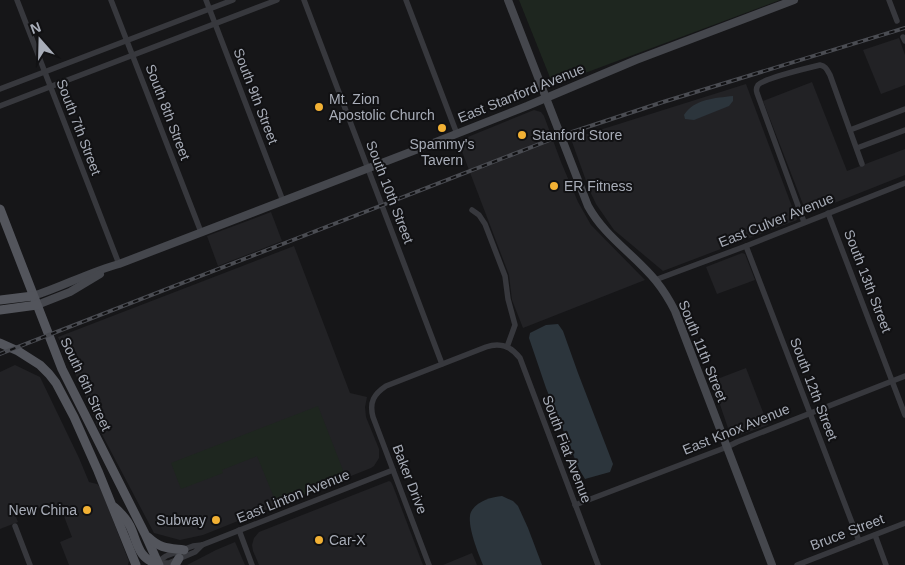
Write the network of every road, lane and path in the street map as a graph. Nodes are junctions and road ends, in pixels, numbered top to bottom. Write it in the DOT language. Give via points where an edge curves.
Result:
graph roads {
  1 [pos="17,0"];
  2 [pos="111,0"];
  3 [pos="206,0"];
  4 [pos="233,0"];
  5 [pos="277,0"];
  6 [pos="304,0"];
  7 [pos="406,0"];
  8 [pos="508,0"];
  9 [pos="794,0"];
  10 [pos="889,0"];
  11 [pos="209,9"];
  12 [pos="897,21"];
  13 [pos="215,24"];
  14 [pos="127,40"];
  15 [pos="133,55"];
  16 [pos="45,72"];
  17 [pos="50,86"];
  18 [pos="0,89"];
  19 [pos="546,98"];
  20 [pos="0,106"];
  21 [pos="905,109"];
  22 [pos="850,130"];
  23 [pos="905,130"];
  24 [pos="457,134"];
  25 [pos="857,148"];
  26 [pos="862,164"];
  27 [pos="368,169"];
  28 [pos="905,183"];
  29 [pos="283,201"];
  30 [pos="0,209"];
  31 [pos="472,210"];
  32 [pos="828,213"];
  33 [pos="804,222"];
  34 [pos="201,232"];
  35 [pos="746,246"];
  36 [pos="118,264"];
  37 [pos="655,280"];
  38 [pos="33,296"];
  39 [pos="0,300"];
  40 [pos="37,305"];
  41 [pos="0,310"];
  42 [pos="0,343"];
  43 [pos="507,347"];
  44 [pos="442,364"];
  45 [pos="905,376"];
  46 [pos="892,381"];
  47 [pos="810,414"];
  48 [pos="905,415"];
  49 [pos="727,447"];
  50 [pos="393,470"];
  51 [pos="112,505"];
  52 [pos="576,505"];
  53 [pos="905,523"];
  54 [pos="15,526"];
  55 [pos="239,530"];
  56 [pos="145,534"];
  57 [pos="875,535"];
  58 [pos="859,541"];
  59 [pos="202,545"];
  60 [pos="184,550"];
  61 [pos="177,562"];
  62 [pos="156,564"];
  63 [pos="30,565"];
  64 [pos="136,565"];
  65 [pos="252,565"];
  66 [pos="429,565"];
  67 [pos="598,565"];
  68 [pos="772,565"];
  69 [pos="797,565"];
  70 [pos="886,565"];
  1 -- 16 [label="street, South 7th Street"];
  2 -- 14 [label="street, South 8th Street"];
  3 -- 11 [label="street, South 9th Street"];
  4 -- 11 [label="street"];
  5 -- 13 [label="street"];
  6 -- 27 [label="street, South 10th Street"];
  7 -- 24 [label="street"];
  8 -- 19 [label="main road, South 11th Street"];
  9 -- 19 [label="main road, East Stanford Avenue"];
  10 -- 12 [label="street"];
  11 -- 13 [label="street, South 9th Street"];
  11 -- 14 [label="street"];
  13 -- 15 [label="street"];
  13 -- 29 [label="street, South 9th Street"];
  14 -- 15 [label="street, South 8th Street"];
  14 -- 16 [label="street"];
  15 -- 17 [label="street"];
  15 -- 34 [label="street, South 8th Street"];
  16 -- 17 [label="street, South 7th Street"];
  16 -- 18 [label="street"];
  17 -- 20 [label="street"];
  17 -- 36 [label="street, South 7th Street"];
  19 -- 24 [label="main road, East Stanford Avenue"];
  19 -- 37 [label="main road, South 11th Street" via="590,210 606,232"];
  21 -- 22 [label="street"];
  22 -- 25 [label="street"];
  22 -- 33 [label="street" via="824,66 758,84 757,93"];
  23 -- 25 [label="street"];
  24 -- 27 [label="main road, East Stanford Avenue"];
  25 -- 26 [label="street"];
  27 -- 29 [label="main road, East Stanford Avenue"];
  27 -- 44 [label="street, South 10th Street"];
  28 -- 32 [label="street, East Culver Avenue"];
  29 -- 34 [label="main road, East Stanford Avenue"];
  30 -- 38 [label="main road, South 6th Street"];
  31 -- 43 [label="street" via="485,224 505,276 515,324"];
  32 -- 33 [label="street, East Culver Avenue"];
  32 -- 46 [label="street, South 13th Street"];
  33 -- 35 [label="street, East Culver Avenue"];
  34 -- 36 [label="main road, East Stanford Avenue"];
  35 -- 37 [label="street, East Culver Avenue"];
  35 -- 47 [label="street, South 12th Street"];
  36 -- 38 [label="main road, East Stanford Avenue"];
  36 -- 40 [label="main road, East Stanford Avenue" via="70,292"];
  37 -- 49 [label="main road, South 11th Street" via="675,311"];
  38 -- 39 [label="main road, East Stanford Avenue"];
  38 -- 40 [label="main road, South 6th Street"];
  40 -- 41 [label="main road, East Stanford Avenue"];
  40 -- 56 [label="main road, South 6th Street" via="65,376"];
  42 -- 51 [label="main road, South 6th Street" via="29,358 49,374 74,417"];
  43 -- 44 [label="street" via="494,345"];
  43 -- 52 [label="street, South Fiat Avenue" via="520,358"];
  44 -- 50 [label="street, Baker Drive" via="386,386 373,400 372,416"];
  45 -- 46 [label="street, East Knox Avenue"];
  46 -- 47 [label="street, East Knox Avenue"];
  46 -- 48 [label="street, South 13th Street"];
  47 -- 49 [label="street, East Knox Avenue"];
  47 -- 58 [label="street, South 12th Street"];
  49 -- 52 [label="street, East Knox Avenue"];
  49 -- 68 [label="main road, South 11th Street"];
  50 -- 55 [label="street, East Linton Avenue"];
  50 -- 66 [label="street, Baker Drive"];
  51 -- 62 [label="main road" via="124,516 143,555"];
  51 -- 64 [label="main road, South 6th Street"];
  52 -- 67 [label="street, South Fiat Avenue"];
  53 -- 57 [label="street, Bruce Street"];
  54 -- 63 [label="street"];
  55 -- 59 [label="street, East Linton Avenue"];
  55 -- 65 [label="street"];
  56 -- 60 [label="main road" via="163,548"];
  56 -- 62 [label="main road, South 6th Street"];
  57 -- 58 [label="street, Bruce Street"];
  57 -- 70 [label="street"];
  58 -- 69 [label="street, Bruce Street"];
  59 -- 60 [label="street, East Linton Avenue"];
  59 -- 61 [label="street, East Linton Avenue"];
  60 -- 62 [label="street, East Linton Avenue" via="166,556"];
  61 -- 62 [label="street, East Linton Avenue"];
}
